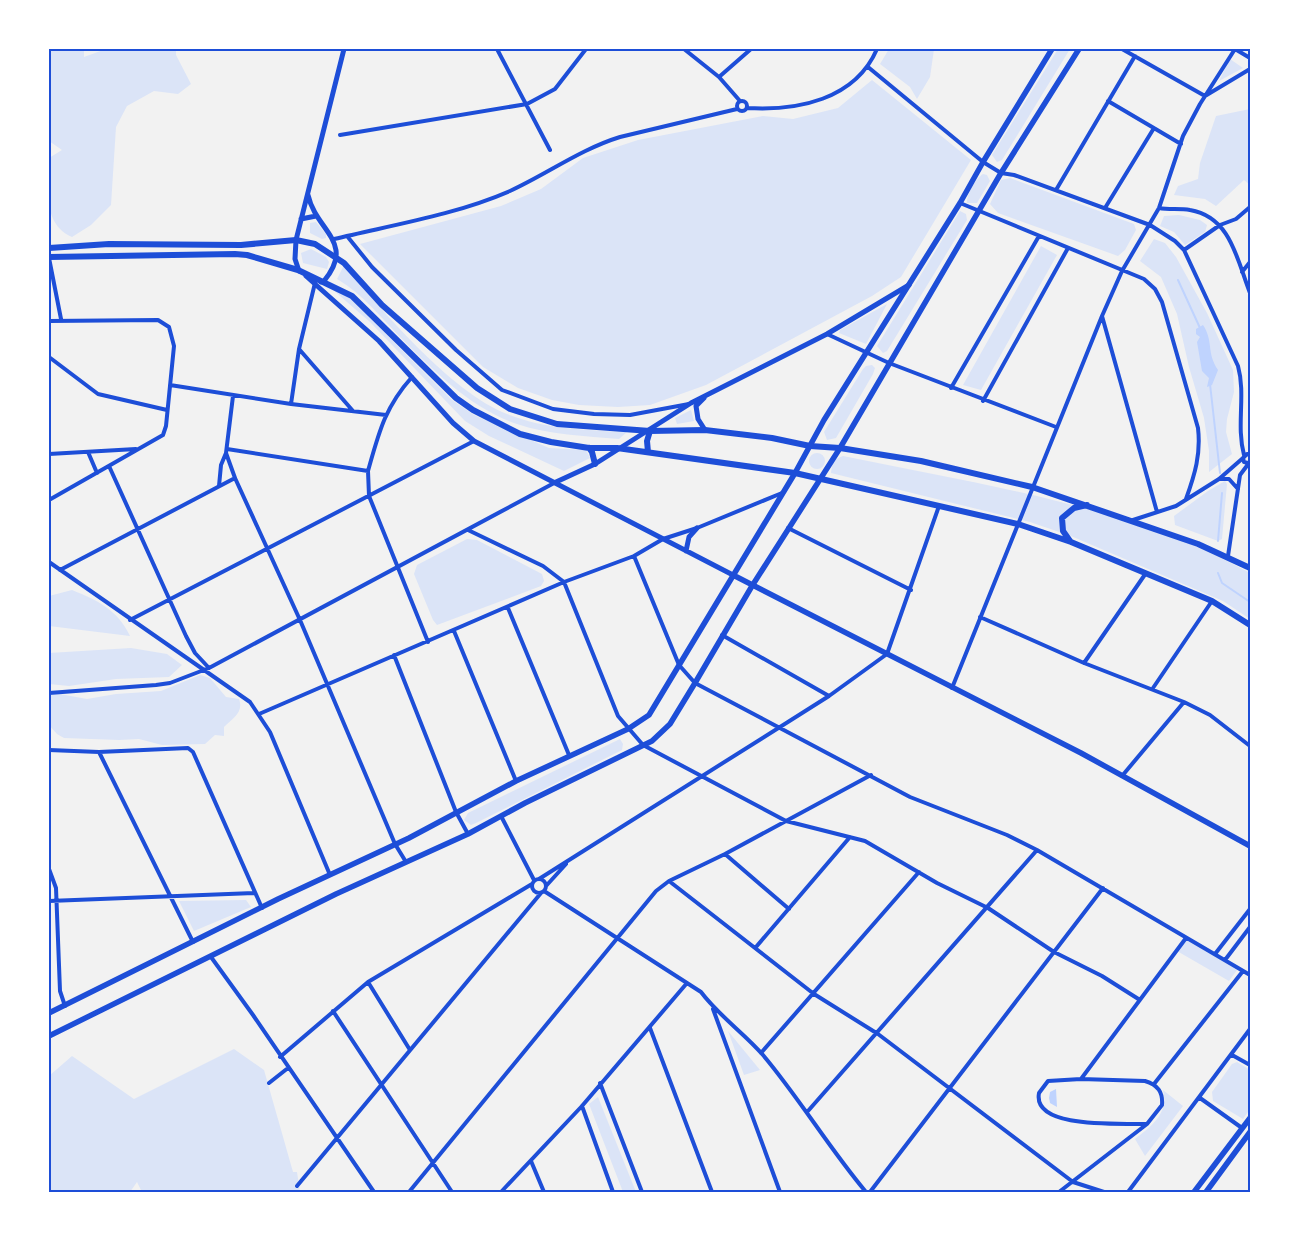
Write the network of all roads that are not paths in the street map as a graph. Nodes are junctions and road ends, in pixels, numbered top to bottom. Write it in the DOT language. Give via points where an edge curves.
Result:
graph roads {
  1 [pos="344,49"];
  2 [pos="497,49"];
  3 [pos="586,49"];
  4 [pos="684,49"];
  5 [pos="751,49"];
  6 [pos="877,49"];
  7 [pos="1052,49"];
  8 [pos="1079,49"];
  9 [pos="1122,49"];
  10 [pos="1235,49"];
  11 [pos="1135,56"];
  12 [pos="1250,58"];
  13 [pos="1250,64"];
  14 [pos="868,67"];
  15 [pos="1250,69"];
  16 [pos="1244,71"];
  17 [pos="719,77"];
  18 [pos="1205,96"];
  19 [pos="740,102"];
  20 [pos="1108,102"];
  21 [pos="527,104"];
  22 [pos="747,108"];
  23 [pos="737,109"];
  24 [pos="1154,128"];
  25 [pos="340,135"];
  26 [pos="1180,144"];
  27 [pos="550,150"];
  28 [pos="983,162"];
  29 [pos="1001,173"];
  30 [pos="1056,190"];
  31 [pos="308,195"];
  32 [pos="960,203"];
  33 [pos="1250,207"];
  34 [pos="1105,208"];
  35 [pos="1159,208"];
  36 [pos="979,212"];
  37 [pos="316,216"];
  38 [pos="301,219"];
  39 [pos="1150,225"];
  40 [pos="1220,225"];
  41 [pos="347,236"];
  42 [pos="1039,236"];
  43 [pos="334,239"];
  44 [pos="296,240"];
  45 [pos="49,248"];
  46 [pos="1068,248"];
  47 [pos="1184,250"];
  48 [pos="49,257"];
  49 [pos="336,257"];
  50 [pos="1250,262"];
  51 [pos="298,270"];
  52 [pos="1122,271"];
  53 [pos="1242,272"];
  54 [pos="324,281"];
  55 [pos="314,283"];
  56 [pos="909,285"];
  57 [pos="1250,293"];
  58 [pos="1102,316"];
  59 [pos="61,319"];
  60 [pos="49,321"];
  61 [pos="827,334"];
  62 [pos="299,349"];
  63 [pos="868,353"];
  64 [pos="49,357"];
  65 [pos="889,363"];
  66 [pos="413,376"];
  67 [pos="170,385"];
  68 [pos="951,388"];
  69 [pos="707,394"];
  70 [pos="233,396"];
  71 [pos="983,401"];
  72 [pos="691,403"];
  73 [pos="291,404"];
  74 [pos="167,410"];
  75 [pos="353,411"];
  76 [pos="386,415"];
  77 [pos="1056,427"];
  78 [pos="705,430"];
  79 [pos="650,431"];
  80 [pos="474,440"];
  81 [pos="810,446"];
  82 [pos="588,448"];
  83 [pos="617,448"];
  84 [pos="840,448"];
  85 [pos="139,449"];
  86 [pos="227,451"];
  87 [pos="88,452"];
  88 [pos="648,452"];
  89 [pos="49,454"];
  90 [pos="1250,455"];
  91 [pos="1243,456"];
  92 [pos="1250,462"];
  93 [pos="595,464"];
  94 [pos="109,466"];
  95 [pos="368,470"];
  96 [pos="97,472"];
  97 [pos="795,473"];
  98 [pos="235,478"];
  99 [pos="1219,479"];
  100 [pos="819,480"];
  101 [pos="556,482"];
  102 [pos="219,486"];
  103 [pos="1032,487"];
  104 [pos="1238,489"];
  105 [pos="784,492"];
  106 [pos="369,496"];
  107 [pos="1186,499"];
  108 [pos="49,500"];
  109 [pos="1088,505"];
  110 [pos="939,506"];
  111 [pos="1157,512"];
  112 [pos="1132,521"];
  113 [pos="1018,524"];
  114 [pos="139,528"];
  115 [pos="697,528"];
  116 [pos="788,528"];
  117 [pos="468,530"];
  118 [pos="663,539"];
  119 [pos="1071,542"];
  120 [pos="268,548"];
  121 [pos="686,551"];
  122 [pos="634,556"];
  123 [pos="1228,556"];
  124 [pos="49,562"];
  125 [pos="399,567"];
  126 [pos="1250,568"];
  127 [pos="60,570"];
  128 [pos="1146,573"];
  129 [pos="733,575"];
  130 [pos="564,582"];
  131 [pos="752,586"];
  132 [pos="911,590"];
  133 [pos="169,599"];
  134 [pos="1212,601"];
  135 [pos="508,608"];
  136 [pos="980,617"];
  137 [pos="130,620"];
  138 [pos="300,620"];
  139 [pos="1250,624"];
  140 [pos="454,631"];
  141 [pos="722,635"];
  142 [pos="428,642"];
  143 [pos="887,654"];
  144 [pos="394,655"];
  145 [pos="1084,663"];
  146 [pos="679,665"];
  147 [pos="209,668"];
  148 [pos="202,671"];
  149 [pos="695,683"];
  150 [pos="328,684"];
  151 [pos="952,688"];
  152 [pos="1152,688"];
  153 [pos="49,693"];
  154 [pos="829,696"];
  155 [pos="1184,702"];
  156 [pos="259,714"];
  157 [pos="777,728"];
  158 [pos="628,729"];
  159 [pos="643,745"];
  160 [pos="1250,746"];
  161 [pos="49,750"];
  162 [pos="99,752"];
  163 [pos="569,755"];
  164 [pos="701,775"];
  165 [pos="871,775"];
  166 [pos="1122,776"];
  167 [pos="516,781"];
  168 [pos="456,812"];
  169 [pos="501,816"];
  170 [pos="786,821"];
  171 [pos="468,834"];
  172 [pos="850,837"];
  173 [pos="395,844"];
  174 [pos="1250,846"];
  175 [pos="1037,850"];
  176 [pos="725,854"];
  177 [pos="569,860"];
  178 [pos="406,862"];
  179 [pos="49,869"];
  180 [pos="919,872"];
  181 [pos="330,875"];
  182 [pos="669,880"];
  183 [pos="535,881"];
  184 [pos="1104,888"];
  185 [pos="544,890"];
  186 [pos="254,893"];
  187 [pos="170,897"];
  188 [pos="58,900"];
  189 [pos="49,901"];
  190 [pos="262,908"];
  191 [pos="988,908"];
  192 [pos="789,909"];
  193 [pos="1250,909"];
  194 [pos="1250,926"];
  195 [pos="1186,938"];
  196 [pos="619,939"];
  197 [pos="193,942"];
  198 [pos="756,947"];
  199 [pos="1054,952"];
  200 [pos="1214,954"];
  201 [pos="211,957"];
  202 [pos="1225,960"];
  203 [pos="1243,971"];
  204 [pos="1250,975"];
  205 [pos="368,982"];
  206 [pos="687,983"];
  207 [pos="814,994"];
  208 [pos="1140,1000"];
  209 [pos="65,1006"];
  210 [pos="712,1006"];
  211 [pos="332,1011"];
  212 [pos="49,1013"];
  213 [pos="650,1028"];
  214 [pos="1250,1029"];
  215 [pos="878,1034"];
  216 [pos="49,1036"];
  217 [pos="410,1050"];
  218 [pos="761,1053"];
  219 [pos="1232,1055"];
  220 [pos="280,1057"];
  221 [pos="1250,1065"];
  222 [pos="288,1068"];
  223 [pos="1081,1079"];
  224 [pos="268,1083"];
  225 [pos="600,1083"];
  226 [pos="1154,1084"];
  227 [pos="381,1085"];
  228 [pos="951,1088"];
  229 [pos="1200,1098"];
  230 [pos="582,1106"];
  231 [pos="808,1111"];
  232 [pos="1250,1118"];
  233 [pos="1147,1124"];
  234 [pos="1242,1128"];
  235 [pos="1250,1132"];
  236 [pos="337,1140"];
  237 [pos="531,1161"];
  238 [pos="433,1163"];
  239 [pos="1073,1182"];
  240 [pos="297,1186"];
  241 [pos="374,1192"];
  242 [pos="409,1192"];
  243 [pos="452,1192"];
  244 [pos="501,1192"];
  245 [pos="544,1192"];
  246 [pos="613,1192"];
  247 [pos="642,1192"];
  248 [pos="712,1192"];
  249 [pos="780,1192"];
  250 [pos="868,1192"];
  251 [pos="1059,1192"];
  252 [pos="1104,1192"];
  253 [pos="1128,1192"];
  254 [pos="1194,1192"];
  255 [pos="1206,1192"];
  1 -- 31 [label="street"];
  2 -- 21 [label="street"];
  3 -- 21 [label="street" via="555,88"];
  4 -- 17 [label="street"];
  5 -- 17 [label="street"];
  6 -- 14 [label="street"];
  7 -- 28 [label="main road"];
  8 -- 29 [label="main road"];
  9 -- 11 [label="street"];
  10 -- 12 [label="street"];
  10 -- 18 [label="street"];
  11 -- 18 [label="street"];
  11 -- 20 [label="street"];
  13 -- 16 [label="street"];
  14 -- 22 [label="street" via="838,92 807,105"];
  14 -- 28 [label="street"];
  15 -- 16 [label="street"];
  16 -- 18 [label="street"];
  17 -- 19 [label="street"];
  18 -- 26 [label="street"];
  19 -- 22 [label="street" via="746,103"];
  19 -- 23 [label="street"];
  20 -- 24 [label="street"];
  20 -- 30 [label="street"];
  21 -- 25 [label="street"];
  21 -- 27 [label="street"];
  22 -- 23 [label="street" via="743,111"];
  23 -- 41 [label="street" via="612,139 484,201"];
  24 -- 26 [label="street"];
  24 -- 34 [label="street"];
  26 -- 35 [label="street"];
  28 -- 29 [label="street"];
  28 -- 32 [label="main road"];
  29 -- 30 [label="street"];
  29 -- 36 [label="main road"];
  30 -- 34 [label="street"];
  31 -- 37 [label="street"];
  31 -- 38 [label="street"];
  32 -- 36 [label="street"];
  32 -- 56 [label="main road"];
  33 -- 40 [label="street" via="1236,219"];
  34 -- 39 [label="street"];
  35 -- 39 [label="street"];
  35 -- 40 [label="street" via="1207,215"];
  36 -- 42 [label="street"];
  36 -- 65 [label="main road"];
  37 -- 38 [label="street"];
  37 -- 43 [label="street"];
  38 -- 44 [label="street"];
  39 -- 47 [label="street" via="1175,240"];
  39 -- 52 [label="street"];
  40 -- 47 [label="street"];
  40 -- 53 [label="street" via="1233,245"];
  41 -- 43 [label="street"];
  41 -- 72 [label="street" via="372,267 456,350 502,390 553,409 594,414 641,414"];
  42 -- 46 [label="street"];
  42 -- 68 [label="street"];
  43 -- 49 [label="street"];
  44 -- 45 [label="main road" via="241,245 109,244"];
  44 -- 49 [label="main road" via="315,244"];
  44 -- 51 [label="street"];
  46 -- 52 [label="street"];
  46 -- 71 [label="street"];
  47 -- 91 [label="street" via="1238,366"];
  48 -- 51 [label="main road" via="235,254"];
  48 -- 59 [label="street"];
  49 -- 54 [label="street" via="334,268"];
  49 -- 79 [label="main road" via="382,305 477,388 502,404 558,424"];
  50 -- 53 [label="street"];
  51 -- 54 [label="main road"];
  51 -- 55 [label="street"];
  52 -- 58 [label="street"];
  52 -- 107 [label="street" via="1144,279 1162,302 1193,410 1200,444 1199,461"];
  53 -- 57 [label="street"];
  54 -- 55 [label="street"];
  54 -- 82 [label="main road" via="352,296 374,315 436,381 473,410 520,434"];
  55 -- 62 [label="street"];
  55 -- 66 [label="street"];
  56 -- 61 [label="street"];
  56 -- 63 [label="main road"];
  58 -- 77 [label="street"];
  58 -- 111 [label="street"];
  59 -- 60 [label="street"];
  59 -- 67 [label="street" via="149,319 167,324 174,346"];
  61 -- 63 [label="street"];
  61 -- 69 [label="street"];
  62 -- 73 [label="street"];
  62 -- 75 [label="street"];
  63 -- 65 [label="street"];
  63 -- 81 [label="main road"];
  64 -- 74 [label="street" via="98,394"];
  65 -- 68 [label="street"];
  65 -- 84 [label="main road"];
  66 -- 76 [label="street" via="392,401"];
  66 -- 80 [label="street" via="453,423"];
  67 -- 70 [label="street"];
  67 -- 74 [label="street"];
  68 -- 71 [label="street"];
  69 -- 72 [label="street"];
  69 -- 78 [label="street" via="696,406 698,420"];
  70 -- 73 [label="street"];
  70 -- 86 [label="street"];
  71 -- 77 [label="street"];
  72 -- 79 [label="street"];
  73 -- 75 [label="street"];
  74 -- 85 [label="street" via="163,435"];
  75 -- 76 [label="street"];
  76 -- 95 [label="street"];
  77 -- 103 [label="street"];
  78 -- 79 [label="main road"];
  78 -- 81 [label="main road"];
  79 -- 83 [label="street"];
  79 -- 88 [label="main road"];
  80 -- 101 [label="street"];
  80 -- 106 [label="street"];
  81 -- 84 [label="main road"];
  81 -- 97 [label="main road"];
  82 -- 83 [label="main road"];
  82 -- 93 [label="main road"];
  83 -- 88 [label="main road"];
  83 -- 93 [label="street"];
  84 -- 100 [label="main road"];
  84 -- 103 [label="main road" via="921,461"];
  85 -- 87 [label="street"];
  85 -- 94 [label="street"];
  86 -- 95 [label="street"];
  86 -- 98 [label="street"];
  86 -- 102 [label="street"];
  87 -- 89 [label="street"];
  87 -- 96 [label="street"];
  88 -- 97 [label="main road"];
  90 -- 91 [label="street"];
  91 -- 92 [label="street" via="1244,462"];
  91 -- 99 [label="street"];
  92 -- 104 [label="street" via="1240,474"];
  93 -- 101 [label="street"];
  94 -- 96 [label="street"];
  94 -- 114 [label="street"];
  95 -- 106 [label="street"];
  96 -- 108 [label="street"];
  97 -- 100 [label="main road"];
  97 -- 105 [label="main road"];
  98 -- 102 [label="street"];
  98 -- 120 [label="street"];
  99 -- 104 [label="street" via="1229,479"];
  99 -- 107 [label="street"];
  100 -- 110 [label="main road"];
  100 -- 116 [label="main road"];
  101 -- 117 [label="street"];
  101 -- 118 [label="street"];
  102 -- 114 [label="street"];
  103 -- 109 [label="main road"];
  103 -- 113 [label="street"];
  104 -- 123 [label="street"];
  105 -- 115 [label="street"];
  105 -- 129 [label="main road"];
  106 -- 120 [label="street"];
  106 -- 125 [label="street"];
  107 -- 111 [label="street"];
  109 -- 112 [label="main road"];
  109 -- 119 [label="main road" via="1074,508 1062,518 1063,531"];
  110 -- 113 [label="main road"];
  110 -- 132 [label="street"];
  111 -- 112 [label="street"];
  112 -- 123 [label="main road"];
  113 -- 119 [label="main road"];
  113 -- 136 [label="street"];
  114 -- 127 [label="street"];
  114 -- 133 [label="street"];
  115 -- 118 [label="street"];
  115 -- 121 [label="street" via="690,536"];
  116 -- 131 [label="main road"];
  116 -- 132 [label="street"];
  117 -- 125 [label="street"];
  117 -- 130 [label="street" via="543,566"];
  118 -- 121 [label="street"];
  118 -- 122 [label="street"];
  119 -- 128 [label="main road"];
  120 -- 133 [label="street"];
  120 -- 138 [label="street"];
  121 -- 129 [label="street"];
  122 -- 130 [label="street"];
  122 -- 146 [label="street"];
  123 -- 126 [label="main road"];
  124 -- 127 [label="street"];
  125 -- 138 [label="street"];
  125 -- 142 [label="street"];
  127 -- 137 [label="street"];
  128 -- 134 [label="main road"];
  128 -- 145 [label="street"];
  129 -- 131 [label="main road"];
  129 -- 146 [label="main road"];
  130 -- 135 [label="street"];
  130 -- 158 [label="street" via="613,705"];
  131 -- 141 [label="main road"];
  131 -- 143 [label="main road"];
  132 -- 143 [label="street"];
  133 -- 137 [label="street"];
  133 -- 147 [label="street" via="196,654"];
  134 -- 139 [label="main road"];
  134 -- 152 [label="street"];
  135 -- 140 [label="street"];
  135 -- 163 [label="street"];
  136 -- 145 [label="street"];
  136 -- 151 [label="street"];
  137 -- 148 [label="street"];
  138 -- 147 [label="street"];
  138 -- 150 [label="street"];
  140 -- 142 [label="street"];
  140 -- 167 [label="street"];
  141 -- 149 [label="main road"];
  141 -- 154 [label="street"];
  142 -- 144 [label="street"];
  143 -- 151 [label="main road"];
  143 -- 154 [label="street"];
  144 -- 150 [label="street"];
  144 -- 168 [label="street"];
  145 -- 152 [label="street"];
  146 -- 149 [label="street"];
  146 -- 158 [label="main road" via="654,709"];
  147 -- 148 [label="street"];
  148 -- 153 [label="street" via="156,685"];
  148 -- 156 [label="street" via="250,702"];
  149 -- 157 [label="street"];
  149 -- 159 [label="main road" via="665,730"];
  150 -- 156 [label="street"];
  150 -- 173 [label="street"];
  151 -- 166 [label="main road"];
  152 -- 155 [label="street"];
  154 -- 157 [label="street"];
  155 -- 160 [label="street" via="1210,715"];
  155 -- 166 [label="street"];
  156 -- 181 [label="street" via="270,732"];
  157 -- 164 [label="street"];
  157 -- 165 [label="street"];
  158 -- 159 [label="street"];
  158 -- 163 [label="main road"];
  159 -- 164 [label="street"];
  159 -- 169 [label="main road"];
  161 -- 162 [label="street"];
  162 -- 186 [label="street" via="188,748 193,752"];
  162 -- 187 [label="street"];
  163 -- 167 [label="main road"];
  164 -- 170 [label="street"];
  164 -- 177 [label="street"];
  165 -- 170 [label="street"];
  165 -- 175 [label="street" via="910,797"];
  166 -- 174 [label="main road"];
  167 -- 168 [label="main road"];
  168 -- 171 [label="street"];
  168 -- 173 [label="main road"];
  169 -- 171 [label="main road"];
  169 -- 183 [label="street"];
  170 -- 172 [label="street"];
  170 -- 176 [label="street"];
  171 -- 178 [label="main road"];
  172 -- 180 [label="street" via="865,841"];
  172 -- 192 [label="street"];
  173 -- 178 [label="street"];
  173 -- 181 [label="main road"];
  175 -- 184 [label="street"];
  175 -- 191 [label="street"];
  176 -- 182 [label="street"];
  176 -- 192 [label="street"];
  177 -- 183 [label="street"];
  177 -- 185 [label="street"];
  178 -- 201 [label="main road"];
  179 -- 188 [label="street"];
  180 -- 191 [label="street"];
  180 -- 207 [label="street"];
  181 -- 190 [label="main road"];
  182 -- 196 [label="street" via="643,906"];
  182 -- 198 [label="street"];
  183 -- 185 [label="street" via="543,880"];
  183 -- 185 [label="street" via="534,891"];
  183 -- 205 [label="street"];
  184 -- 195 [label="street"];
  184 -- 199 [label="street"];
  185 -- 196 [label="street"];
  185 -- 217 [label="street"];
  186 -- 187 [label="street"];
  186 -- 190 [label="street"];
  187 -- 188 [label="street"];
  187 -- 197 [label="street"];
  188 -- 189 [label="street"];
  188 -- 209 [label="street" via="60,991"];
  190 -- 197 [label="main road"];
  191 -- 199 [label="street"];
  191 -- 215 [label="street"];
  192 -- 198 [label="street"];
  193 -- 200 [label="street"];
  194 -- 202 [label="street"];
  195 -- 200 [label="street"];
  195 -- 208 [label="street"];
  196 -- 206 [label="street"];
  196 -- 238 [label="street"];
  197 -- 209 [label="main road"];
  198 -- 207 [label="street"];
  199 -- 208 [label="street"];
  199 -- 228 [label="street"];
  200 -- 202 [label="street"];
  201 -- 216 [label="main road"];
  201 -- 220 [label="street"];
  202 -- 203 [label="street"];
  203 -- 204 [label="street"];
  203 -- 226 [label="street"];
  205 -- 211 [label="street"];
  205 -- 217 [label="street"];
  206 -- 210 [label="street" via="701,992"];
  206 -- 213 [label="street"];
  207 -- 215 [label="street"];
  207 -- 218 [label="street"];
  208 -- 223 [label="street"];
  209 -- 212 [label="main road"];
  210 -- 218 [label="street"];
  210 -- 249 [label="street"];
  211 -- 220 [label="street"];
  211 -- 227 [label="street"];
  213 -- 225 [label="street"];
  213 -- 248 [label="street"];
  214 -- 219 [label="street"];
  215 -- 228 [label="street"];
  215 -- 231 [label="street"];
  217 -- 227 [label="street"];
  218 -- 231 [label="street"];
  219 -- 221 [label="street"];
  219 -- 229 [label="street"];
  220 -- 222 [label="street"];
  222 -- 224 [label="street"];
  222 -- 236 [label="street"];
  223 -- 226 [label="street"];
  223 -- 233 [label="street" via="1048,1082 1039,1093 1040,1107 1064,1120"];
  225 -- 230 [label="street"];
  225 -- 247 [label="street"];
  226 -- 233 [label="street" via="1160,1091 1162,1105"];
  227 -- 236 [label="street"];
  227 -- 238 [label="street"];
  228 -- 239 [label="street"];
  228 -- 250 [label="street"];
  229 -- 234 [label="street"];
  229 -- 253 [label="street"];
  230 -- 237 [label="street"];
  230 -- 246 [label="street"];
  231 -- 250 [label="street" via="836,1156"];
  232 -- 234 [label="main road"];
  233 -- 239 [label="street"];
  234 -- 254 [label="main road"];
  235 -- 255 [label="main road"];
  236 -- 240 [label="street"];
  236 -- 241 [label="street"];
  237 -- 244 [label="street"];
  237 -- 245 [label="street"];
  238 -- 242 [label="street"];
  238 -- 243 [label="street"];
  239 -- 251 [label="street"];
  239 -- 252 [label="street"];
}
